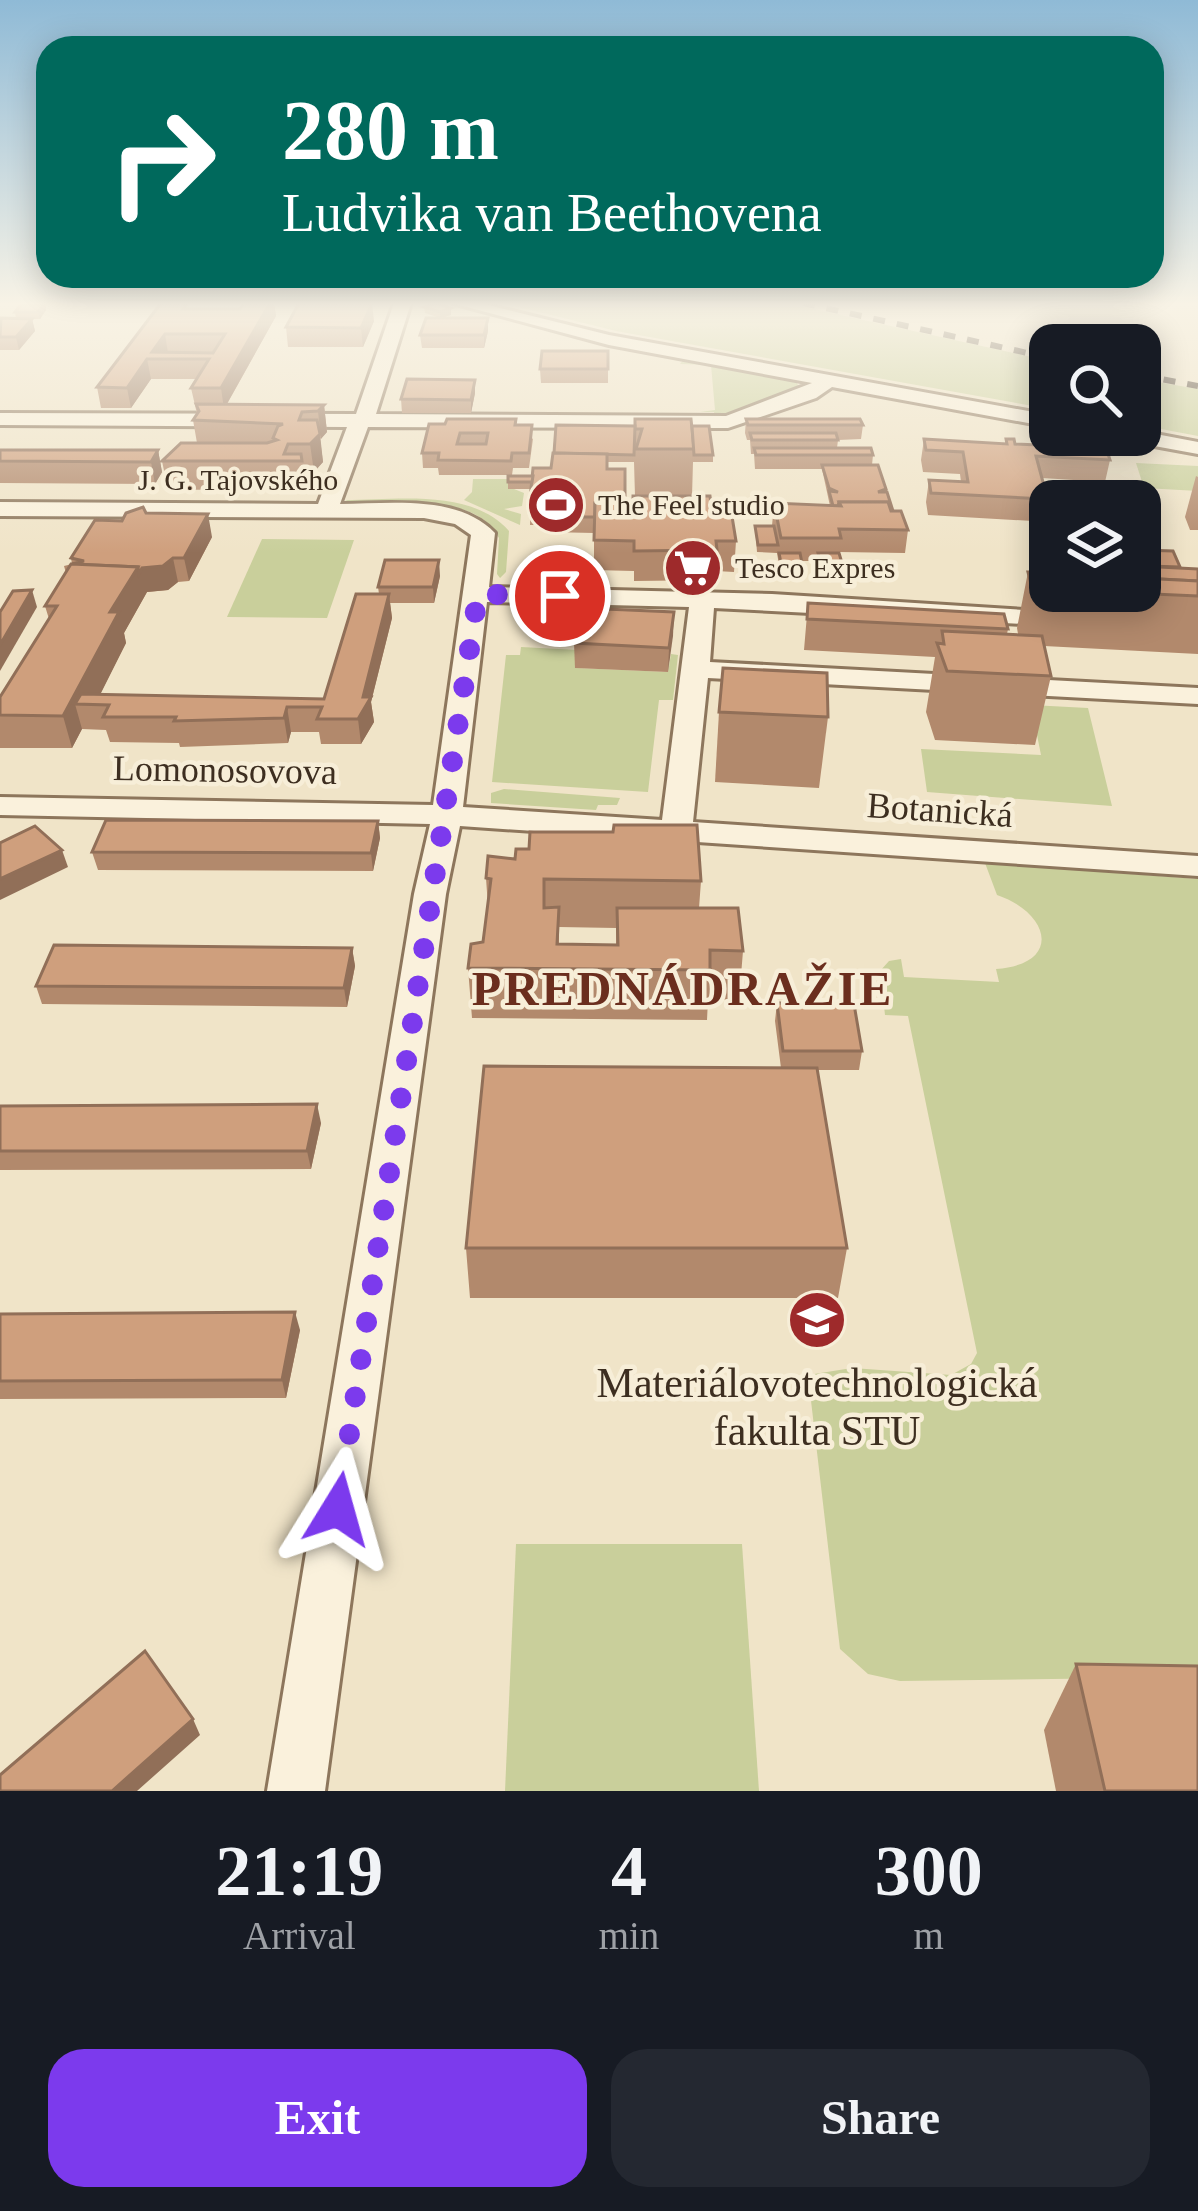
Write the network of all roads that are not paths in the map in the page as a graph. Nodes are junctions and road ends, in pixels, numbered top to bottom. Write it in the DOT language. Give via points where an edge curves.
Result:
graph roads {
  1 [pos="374,387"];
  2 [pos="820,387"];
  3 [pos="864,387"];
  4 [pos="1029,417"];
  5 [pos="0,419"];
  6 [pos="361,422"];
  7 [pos="1161,441"];
  8 [pos="1198,448"];
  9 [pos="0,508"];
  10 [pos="327,510"];
  11 [pos="478,594"];
  12 [pos="702,601"];
  13 [pos="1099,620"];
  14 [pos="696,669"];
  15 [pos="1198,696"];
  16 [pos="0,806"];
  17 [pos="447,816"];
  18 [pos="676,830"];
  19 [pos="1198,866"];
  20 [pos="296,1791"];
  1 -- 6 [label="street"];
  2 -- 6 [label="street" via="736,421"];
  3 -- 4 [label="street"];
  5 -- 6 [label="street"];
  6 -- 10 [label="street"];
  7 -- 8 [label="street"];
  9 -- 10 [label="street, J. G. Tajovského"];
  10 -- 11 [label="street, J. G. Tajovského" via="424,511 474,524 484,541"];
  11 -- 12 [label="street"];
  11 -- 17 [label="street"];
  12 -- 13 [label="street"];
  12 -- 14 [label="street"];
  14 -- 15 [label="street"];
  14 -- 18 [label="street"];
  16 -- 17 [label="street, Lomonosovova"];
  17 -- 18 [label="street, Botanická"];
  17 -- 20 [label="street"];
  18 -- 19 [label="street, Botanická"];
}
